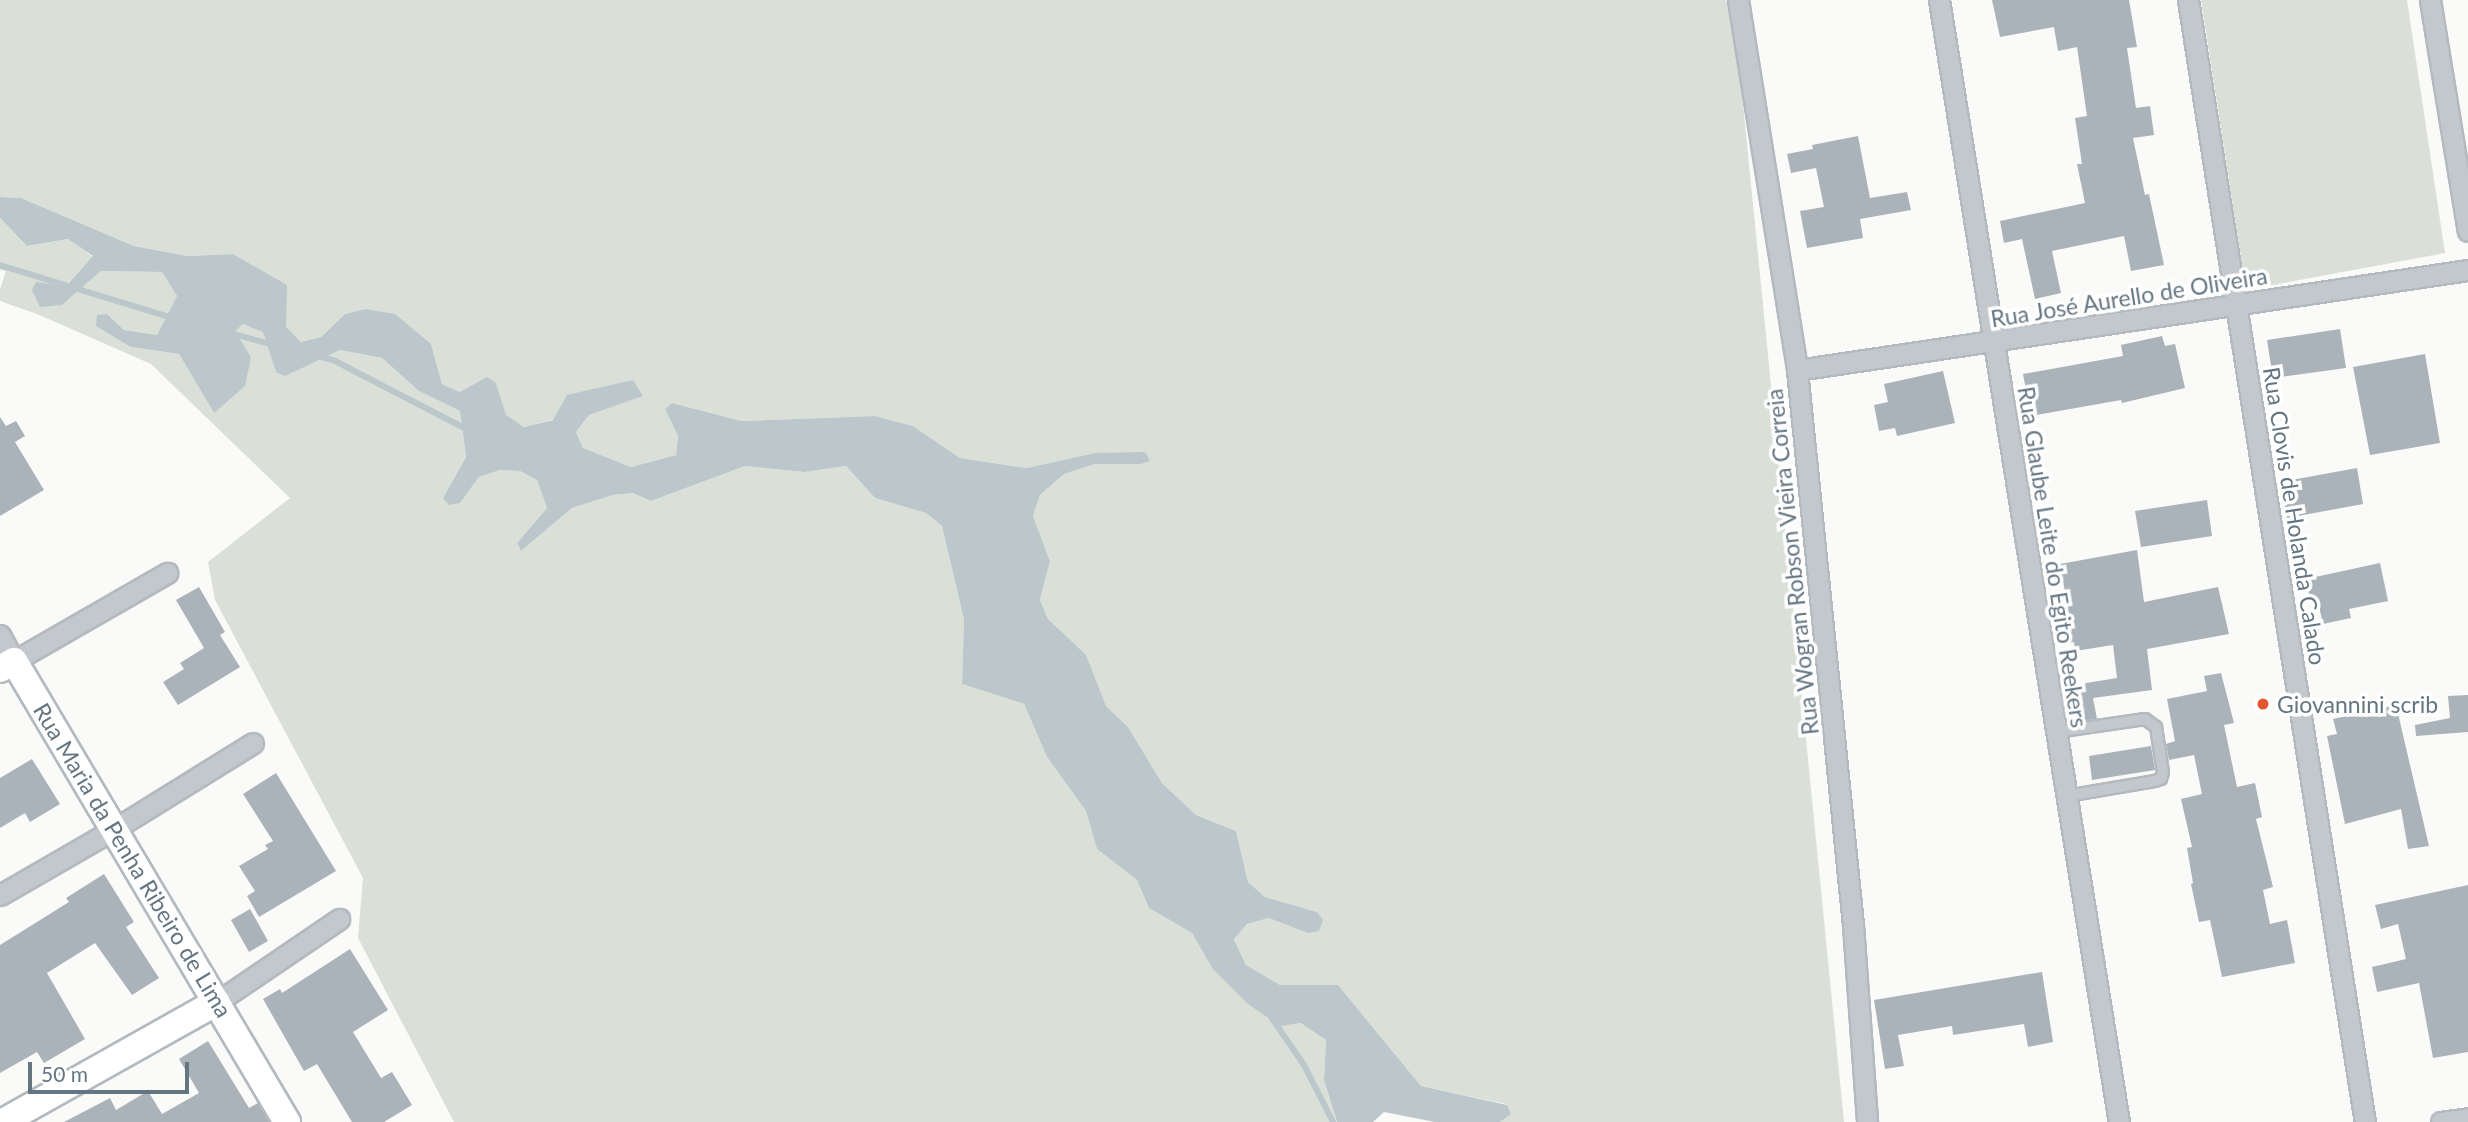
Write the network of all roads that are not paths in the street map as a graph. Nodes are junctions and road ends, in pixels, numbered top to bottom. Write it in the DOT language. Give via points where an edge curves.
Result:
graph roads {
  1 [pos="1738,0"];
  2 [pos="1938,0"];
  3 [pos="2188,0"];
  4 [pos="2430,0"];
  5 [pos="2468,231"];
  6 [pos="2468,270"];
  7 [pos="2237,305"];
  8 [pos="1994,342"];
  9 [pos="1797,370"];
  10 [pos="167,573"];
  11 [pos="0,635"];
  12 [pos="7,665"];
  13 [pos="2056,732"];
  14 [pos="253,743"];
  15 [pos="2066,796"];
  16 [pos="116,828"];
  17 [pos="0,895"];
  18 [pos="338,919"];
  19 [pos="217,1002"];
  20 [pos="2468,1118"];
  21 [pos="3,1122"];
  22 [pos="287,1122"];
  23 [pos="1867,1122"];
  24 [pos="2119,1122"];
  25 [pos="2365,1122"];
  26 [pos="2441,1122"];
  1 -- 9 [label="street, Rua Wogran Robson Vieira Correia"];
  2 -- 8 [label="street, Rua Glaube Leite do Egito Reekers"];
  3 -- 7 [label="street, Rua Clovis de Holanda Calado"];
  4 -- 5 [label="street"];
  6 -- 7 [label="street, Rua José Aurello de Oliveira"];
  7 -- 8 [label="street, Rua José Aurello de Oliveira"];
  7 -- 25 [label="street, Rua Clovis de Holanda Calado"];
  8 -- 9 [label="street, Rua José Aurello de Oliveira"];
  8 -- 13 [label="street, Rua Glaube Leite do Egito Reekers"];
  9 -- 23 [label="street, Rua Wogran Robson Vieira Correia" via="1852,912"];
  10 -- 12 [label="street"];
  11 -- 12 [label="street, Rua Maria da Penha Ribeiro de Lima"];
  12 -- 16 [label="street, Rua Maria da Penha Ribeiro de Lima"];
  13 -- 15 [label="street, Rua Glaube Leite do Egito Reekers"];
  13 -- 15 [label="lane" via="2146,719 2156,727 2161,779"];
  14 -- 16 [label="street"];
  15 -- 24 [label="street, Rua Glaube Leite do Egito Reekers"];
  16 -- 17 [label="street"];
  16 -- 19 [label="street, Rua Maria da Penha Ribeiro de Lima"];
  18 -- 19 [label="street"];
  19 -- 21 [label="street"];
  19 -- 22 [label="street, Rua Maria da Penha Ribeiro de Lima"];
  20 -- 26 [label="street"];
}
